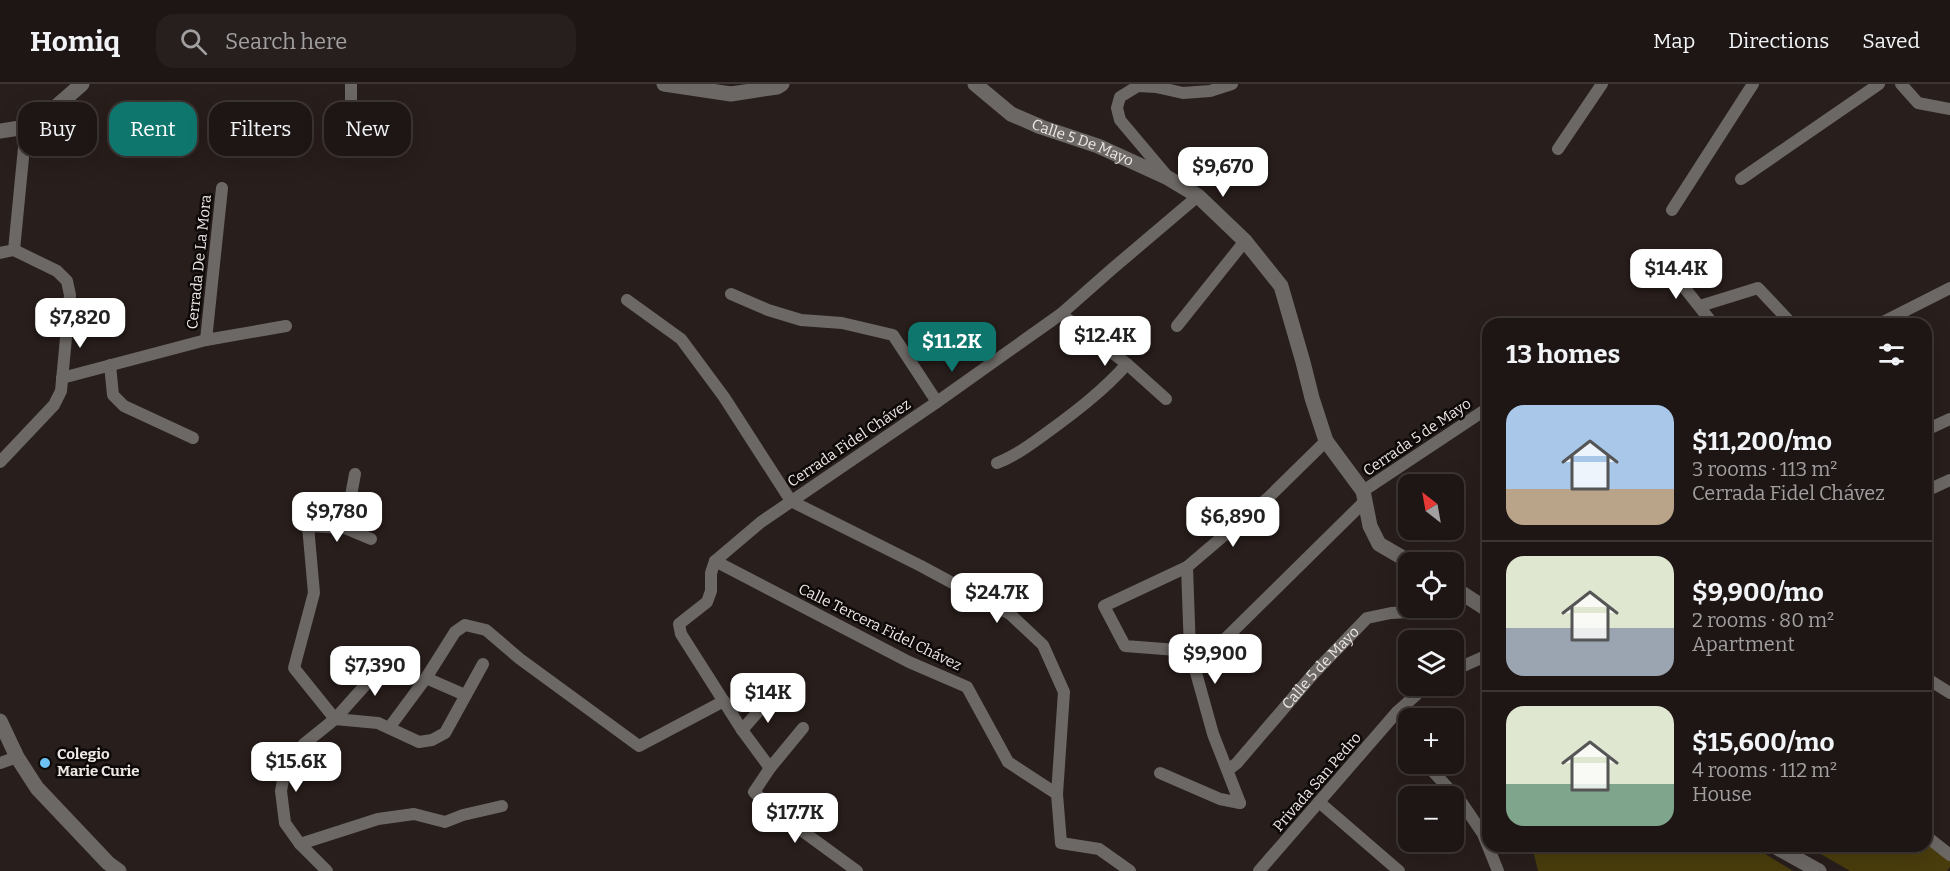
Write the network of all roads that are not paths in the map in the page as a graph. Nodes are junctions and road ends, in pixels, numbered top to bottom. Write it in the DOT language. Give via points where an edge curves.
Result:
graph roads {
  1 [pos="82,84"];
  2 [pos="351,84"];
  3 [pos="664,84"];
  4 [pos="975,84"];
  5 [pos="1232,84"];
  6 [pos="1602,84"];
  7 [pos="1754,84"];
  8 [pos="1879,84"];
  9 [pos="1900,84"];
  10 [pos="778,85"];
  11 [pos="696,87"];
  12 [pos="61,102"];
  13 [pos="351,102"];
  14 [pos="1950,109"];
  15 [pos="18,128"];
  16 [pos="0,130"];
  17 [pos="1558,149"];
  18 [pos="23,156"];
  19 [pos="1168,178"];
  20 [pos="1741,179"];
  21 [pos="222,188"];
  22 [pos="1198,196"];
  23 [pos="1671,210"];
  24 [pos="1245,242"];
  25 [pos="14,250"];
  26 [pos="0,253"];
  27 [pos="1661,258"];
  28 [pos="1950,288"];
  29 [pos="731,294"];
  30 [pos="627,300"];
  31 [pos="1700,306"];
  32 [pos="1061,314"];
  33 [pos="1709,318"];
  34 [pos="1786,318"];
  35 [pos="1891,318"];
  36 [pos="286,326"];
  37 [pos="1177,326"];
  38 [pos="206,340"];
  39 [pos="1127,364"];
  40 [pos="110,365"];
  41 [pos="62,378"];
  42 [pos="1167,399"];
  43 [pos="937,402"];
  44 [pos="1482,412"];
  45 [pos="1950,419"];
  46 [pos="1932,427"];
  47 [pos="193,438"];
  48 [pos="1326,441"];
  49 [pos="0,462"];
  50 [pos="998,463"];
  51 [pos="355,474"];
  52 [pos="1950,480"];
  53 [pos="1932,488"];
  54 [pos="1364,496"];
  55 [pos="791,501"];
  56 [pos="345,528"];
  57 [pos="371,539"];
  58 [pos="1398,555"];
  59 [pos="715,561"];
  60 [pos="1187,567"];
  61 [pos="1464,598"];
  62 [pos="1482,607"];
  63 [pos="1398,613"];
  64 [pos="1190,651"];
  65 [pos="1225,653"];
  66 [pos="392,655"];
  67 [pos="1482,658"];
  68 [pos="483,664"];
  69 [pos="1464,666"];
  70 [pos="426,678"];
  71 [pos="1932,682"];
  72 [pos="1950,693"];
  73 [pos="465,695"];
  74 [pos="1415,696"];
  75 [pos="771,697"];
  76 [pos="724,701"];
  77 [pos="1397,712"];
  78 [pos="335,720"];
  79 [pos="0,721"];
  80 [pos="389,728"];
  81 [pos="803,728"];
  82 [pos="742,730"];
  83 [pos="17,757"];
  84 [pos="0,763"];
  85 [pos="770,768"];
  86 [pos="1228,770"];
  87 [pos="1160,773"];
  88 [pos="1435,774"];
  89 [pos="1057,794"];
  90 [pos="1319,802"];
  91 [pos="502,806"];
  92 [pos="1482,831"];
  93 [pos="1932,841"];
  94 [pos="300,844"];
  95 [pos="1491,852"];
  96 [pos="1785,852"];
  97 [pos="1950,855"];
  98 [pos="118,871"];
  99 [pos="327,871"];
  100 [pos="857,871"];
  101 [pos="1130,871"];
  102 [pos="1259,871"];
  103 [pos="1399,871"];
  104 [pos="1498,871"];
  105 [pos="1819,871"];
  1 -- 12 [label="street"];
  2 -- 13 [label="street"];
  3 -- 11 [label="street"];
  4 -- 19 [label="street, Calle 5 De Mayo" via="1011,114 1098,146"];
  5 -- 19 [label="street" via="1184,93 1138,86 1120,97 1120,120"];
  6 -- 17 [label="street"];
  7 -- 23 [label="street"];
  8 -- 20 [label="street"];
  9 -- 14 [label="street" via="1918,103"];
  10 -- 11 [label="street" via="731,94"];
  15 -- 16 [label="street"];
  18 -- 25 [label="street"];
  19 -- 22 [label="street, Calle 5 De Mayo"];
  21 -- 38 [label="street, Cerrada De La Mora"];
  22 -- 24 [label="street, Calle 5 De Mayo"];
  22 -- 32 [label="street, Cerrada Fidel Chávez"];
  24 -- 37 [label="street"];
  24 -- 48 [label="street, Calle 5 De Mayo" via="1281,286"];
  25 -- 26 [label="street"];
  25 -- 41 [label="street" via="57,270 67,280 70,295"];
  27 -- 31 [label="street"];
  28 -- 35 [label="street"];
  29 -- 43 [label="street" via="801,320 842,323 893,335"];
  30 -- 55 [label="street" via="681,339"];
  31 -- 33 [label="street"];
  31 -- 34 [label="street" via="1758,288"];
  32 -- 39 [label="street"];
  32 -- 43 [label="street, Cerrada Fidel Chávez"];
  36 -- 38 [label="street"];
  38 -- 40 [label="street"];
  39 -- 42 [label="street"];
  39 -- 50 [label="street" via="1065,420 1013,458"];
  40 -- 41 [label="street"];
  40 -- 47 [label="street" via="113,395 124,406"];
  41 -- 49 [label="street" via="54,405"];
  43 -- 55 [label="street, Cerrada Fidel Chávez"];
  44 -- 54 [label="street, Cerrada 5 de Mayo"];
  45 -- 46 [label="street"];
  48 -- 54 [label="street"];
  48 -- 60 [label="street" via="1269,497"];
  51 -- 56 [label="street"];
  52 -- 53 [label="street"];
  54 -- 58 [label="street" via="1370,526 1379,544"];
  54 -- 65 [label="street, Cerrada 5 de Mayo" via="1224,640"];
  55 -- 59 [label="street, Cerrada Fidel Chávez"];
  55 -- 89 [label="street" via="1010,614 1042,645 1064,692"];
  56 -- 57 [label="street"];
  56 -- 78 [label="street" via="308,526 314,593 294,668"];
  59 -- 76 [label="street" via="707,602 679,624"];
  59 -- 89 [label="street, Calle Tercera Fidel Chávez" via="909,662 967,687 1008,762"];
  60 -- 64 [label="street"];
  60 -- 64 [label="street" via="1104,606 1125,646"];
  61 -- 62 [label="street"];
  63 -- 86 [label="street, Calle 5 de Mayo" via="1368,618"];
  64 -- 86 [label="street"];
  66 -- 78 [label="street"];
  67 -- 69 [label="street"];
  68 -- 73 [label="street"];
  70 -- 73 [label="street"];
  70 -- 76 [label="street" via="455,632 465,625 486,630 639,746"];
  70 -- 80 [label="street"];
  71 -- 72 [label="street"];
  73 -- 80 [label="street" via="445,733 432,741 419,742"];
  74 -- 77 [label="street, Privada San Pedro"];
  75 -- 82 [label="street"];
  76 -- 82 [label="street"];
  77 -- 90 [label="street, Privada San Pedro"];
  78 -- 80 [label="street" via="378,723"];
  78 -- 94 [label="street" via="304,744 285,769 281,791 285,823"];
  79 -- 83 [label="street"];
  81 -- 85 [label="street"];
  82 -- 85 [label="street"];
  83 -- 84 [label="street"];
  83 -- 98 [label="street" via="37,788"];
  85 -- 100 [label="street" via="754,792"];
  86 -- 87 [label="street" via="1240,803 1220,799"];
  88 -- 92 [label="street"];
  89 -- 101 [label="street" via="1061,843 1099,849"];
  90 -- 102 [label="street, Privada San Pedro"];
  90 -- 103 [label="street"];
  91 -- 94 [label="street" via="445,822 414,814 378,819"];
  93 -- 97 [label="street"];
  94 -- 99 [label="street"];
  95 -- 104 [label="street"];
  96 -- 105 [label="street"];
}
